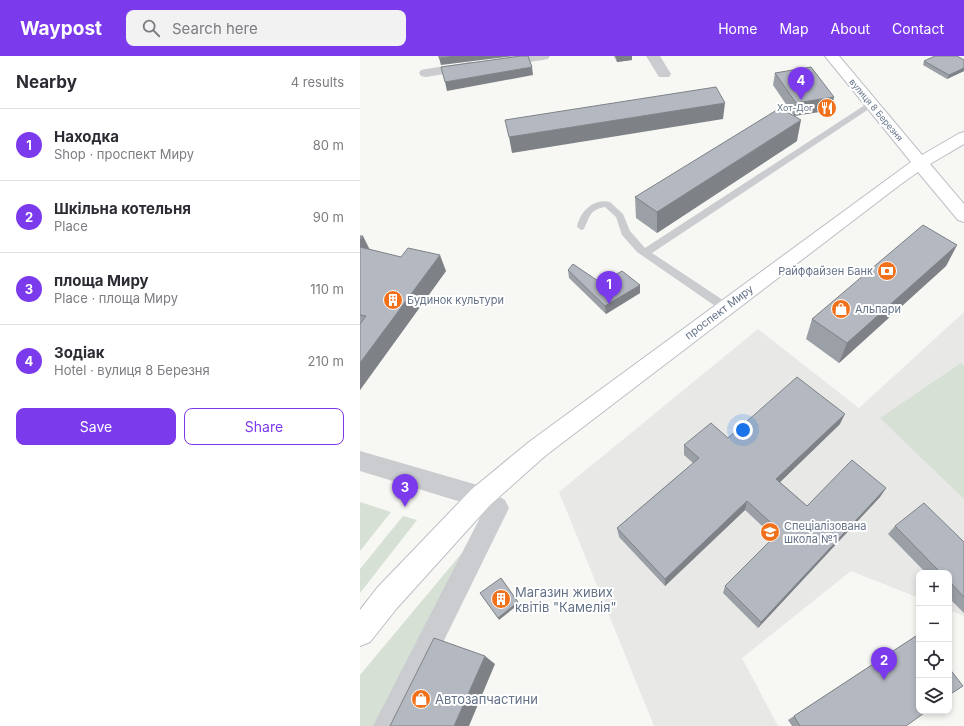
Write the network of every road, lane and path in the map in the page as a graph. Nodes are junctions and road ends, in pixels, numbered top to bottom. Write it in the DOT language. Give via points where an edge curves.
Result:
graph roads {
  1 [pos="543,56"];
  2 [pos="653,56"];
  3 [pos="832,56"];
  4 [pos="426,72"];
  5 [pos="664,74"];
  6 [pos="871,105"];
  7 [pos="964,137"];
  8 [pos="920,163"];
  9 [pos="964,216"];
  10 [pos="581,227"];
  11 [pos="645,254"];
  12 [pos="725,307"];
  13 [pos="360,461"];
  14 [pos="481,497"];
  15 [pos="360,632"];
  16 [pos="387,726"];
  1 -- 4 [label="street"];
  2 -- 5 [label="street"];
  3 -- 6 [label="street, вулиця 8 Березня"];
  6 -- 8 [label="street, вулиця 8 Березня"];
  6 -- 11 [label="lane"];
  7 -- 8 [label="street, проспект Миру"];
  8 -- 9 [label="street, вулиця 8 Березня"];
  8 -- 12 [label="street, проспект Миру"];
  10 -- 11 [label="lane" via="582,218 589,209 607,204 620,216 629,239"];
  11 -- 12 [label="lane"];
  12 -- 14 [label="street, проспект Миру" via="537,449"];
  13 -- 14 [label="street"];
  14 -- 15 [label="street, проспект Миру" via="387,598"];
  14 -- 16 [label="street" via="497,508"];
}
